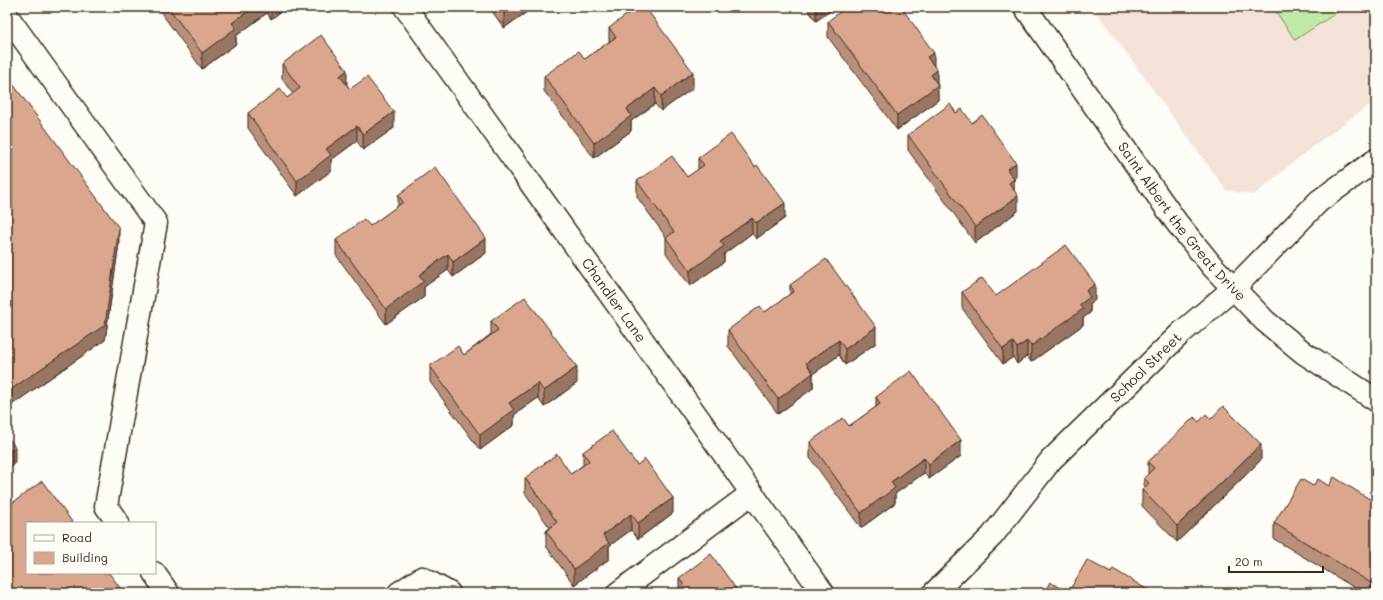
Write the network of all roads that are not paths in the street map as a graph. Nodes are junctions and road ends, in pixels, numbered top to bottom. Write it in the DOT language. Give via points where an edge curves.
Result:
graph roads {
  1 [pos="405,7"];
  2 [pos="1025,7"];
  3 [pos="7,16"];
  4 [pos="1376,160"];
  5 [pos="1233,289"];
  6 [pos="1376,400"];
  7 [pos="752,493"];
  8 [pos="117,522"];
  9 [pos="155,574"];
  10 [pos="168,593"];
  11 [pos="399,593"];
  12 [pos="449,593"];
  13 [pos="618,593"];
  14 [pos="823,593"];
  15 [pos="934,593"];
  1 -- 7 [label="street, Chandler Lane"];
  2 -- 5 [label="street, Saint Albert the Great Drive" via="1178,223"];
  3 -- 8 [label="street" via="156,223 106,506"];
  4 -- 5 [label="street, School Street" via="1319,201"];
  5 -- 6 [label="street, Saint Albert the Great Drive" via="1265,321 1304,353"];
  5 -- 15 [label="street, School Street" via="1181,333 1051,460 992,536"];
  7 -- 13 [label="street"];
  7 -- 14 [label="street, Chandler Lane"];
  9 -- 10 [label="street"];
  11 -- 12 [label="street" via="422,578"];
}
